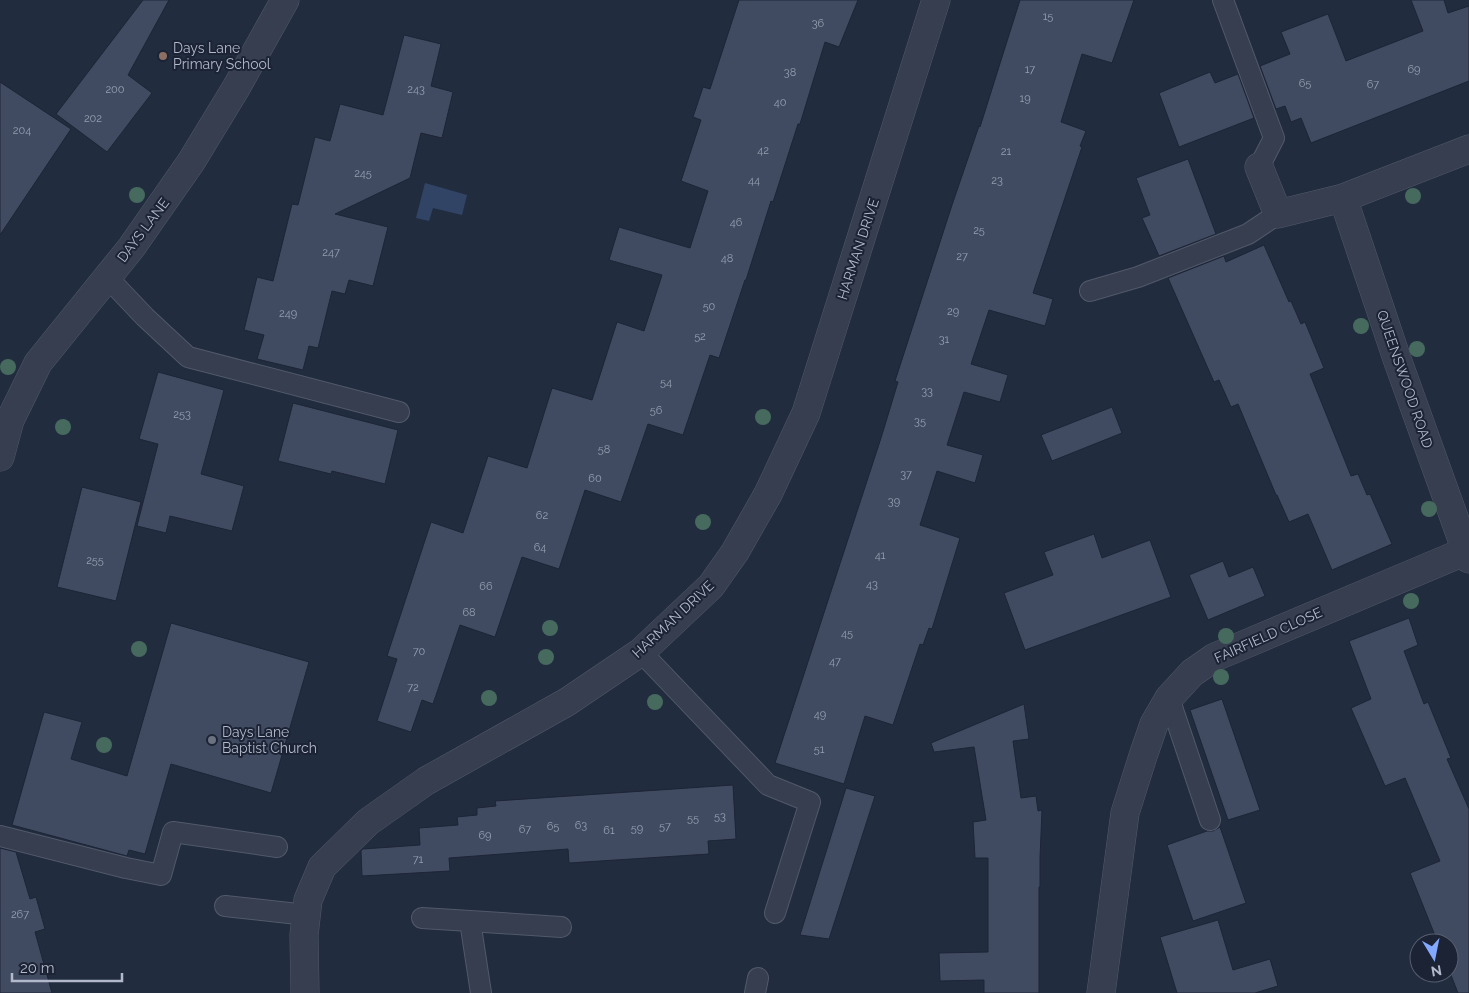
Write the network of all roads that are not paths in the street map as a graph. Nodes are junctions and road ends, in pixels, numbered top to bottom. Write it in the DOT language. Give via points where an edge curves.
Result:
graph roads {
  1 [pos="285,0"];
  2 [pos="936,0"];
  3 [pos="1222,0"];
  4 [pos="1469,150"];
  5 [pos="1259,167"];
  6 [pos="1343,198"];
  7 [pos="1278,214"];
  8 [pos="107,277"];
  9 [pos="1090,291"];
  10 [pos="398,412"];
  11 [pos="0,457"];
  12 [pos="1468,555"];
  13 [pos="641,652"];
  14 [pos="1169,698"];
  15 [pos="1210,820"];
  16 [pos="0,836"];
  17 [pos="277,847"];
  18 [pos="225,906"];
  19 [pos="775,913"];
  20 [pos="307,915"];
  21 [pos="422,918"];
  22 [pos="470,921"];
  23 [pos="561,927"];
  24 [pos="305,993"];
  25 [pos="481,993"];
  26 [pos="1101,993"];
  1 -- 8 [label="street, DAYS LANE" via="191,162 143,232"];
  2 -- 13 [label="street, HARMAN DRIVE" via="806,414 791,448 768,494 711,586"];
  3 -- 5 [label="lane" via="1274,138"];
  4 -- 6 [label="street"];
  5 -- 7 [label="street"];
  6 -- 7 [label="street"];
  6 -- 12 [label="street, QUEENSWOOD ROAD"];
  7 -- 9 [label="lane" via="1248,234 1138,278"];
  8 -- 10 [label="lane" via="188,358"];
  8 -- 11 [label="street, DAYS LANE" via="38,364 10,420"];
  12 -- 14 [label="street, FAIRFIELD CLOSE" via="1216,657 1192,673"];
  13 -- 19 [label="lane" via="768,785 810,802"];
  13 -- 20 [label="street, HARMAN DRIVE" via="566,702 426,781 368,822 322,867 308,900"];
  14 -- 15 [label="lane"];
  14 -- 26 [label="street, FAIRFIELD CLOSE" via="1154,724 1125,813"];
  16 -- 17 [label="lane" via="161,875 173,832"];
  18 -- 20 [label="lane"];
  20 -- 24 [label="street, HARMAN DRIVE"];
  21 -- 22 [label="lane"];
  22 -- 23 [label="lane"];
  22 -- 25 [label="lane"];
}
